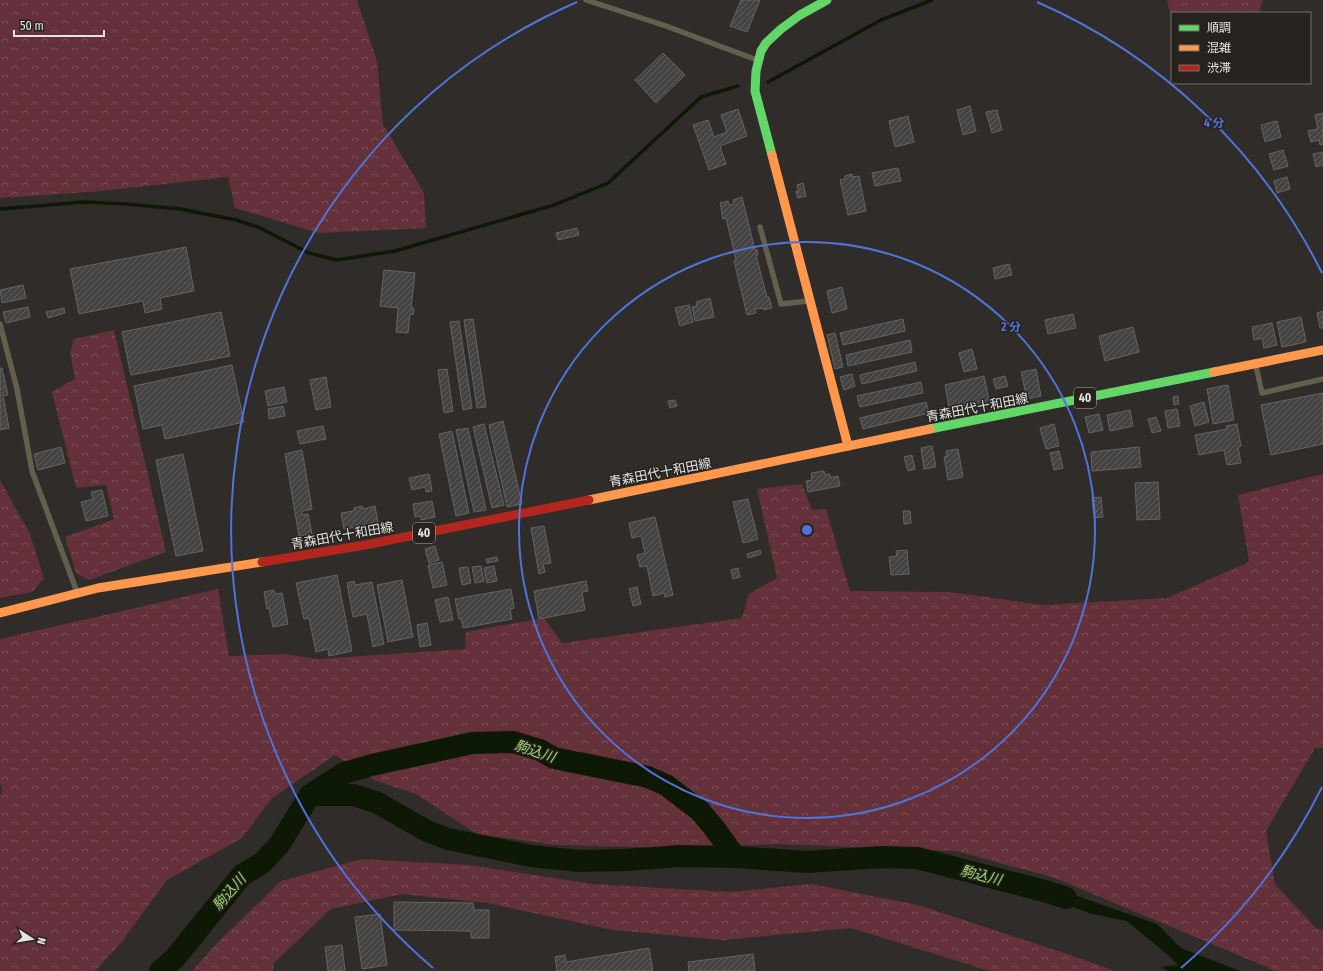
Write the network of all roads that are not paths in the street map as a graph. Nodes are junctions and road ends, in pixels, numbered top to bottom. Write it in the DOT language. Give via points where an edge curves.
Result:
graph roads {
  1 [pos="586,0"];
  2 [pos="827,0"];
  3 [pos="758,61"];
  4 [pos="760,227"];
  5 [pos="808,300"];
  6 [pos="0,324"];
  7 [pos="1323,350"];
  8 [pos="1255,364"];
  9 [pos="1323,380"];
  10 [pos="848,446"];
  11 [pos="78,593"];
  12 [pos="0,613"];
  1 -- 3 [label="lane" via="666,26"];
  2 -- 3 [label="main road" via="788,23 768,40 761,50"];
  3 -- 5 [label="main road" via="755,91"];
  4 -- 5 [label="lane" via="781,304"];
  5 -- 10 [label="main road"];
  6 -- 11 [label="lane" via="17,389 32,471"];
  7 -- 8 [label="main road, 青森田代十和田線 / 40"];
  8 -- 9 [label="lane" via="1262,393"];
  8 -- 10 [label="main road, 青森田代十和田線 / 40"];
  10 -- 11 [label="main road, 青森田代十和田線 / 40" via="365,545"];
  11 -- 12 [label="main road, 青森田代十和田線 / 40"];
}
